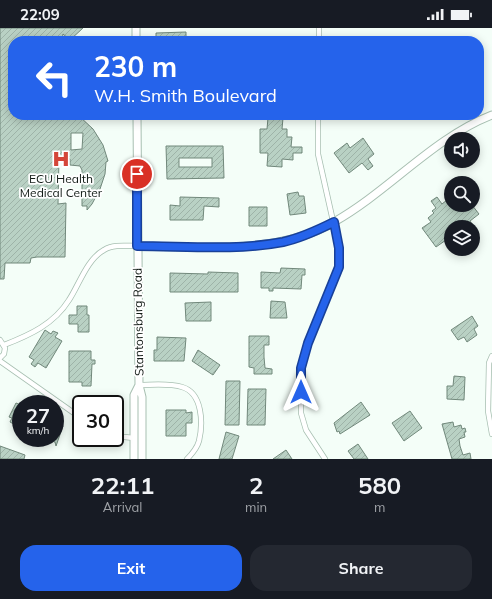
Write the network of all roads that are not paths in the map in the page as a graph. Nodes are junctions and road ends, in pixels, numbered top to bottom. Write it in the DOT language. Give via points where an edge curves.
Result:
graph roads {
  1 [pos="137,120"];
  2 [pos="318,120"];
  3 [pos="481,120"];
  4 [pos="334,222"];
  5 [pos="137,246"];
  6 [pos="0,340"];
  7 [pos="4,345"];
  8 [pos="492,356"];
  9 [pos="0,360"];
  10 [pos="139,385"];
  11 [pos="72,412"];
  12 [pos="492,434"];
  13 [pos="124,437"];
  14 [pos="134,438"];
  15 [pos="134,459"];
  16 [pos="142,459"];
  17 [pos="187,459"];
  18 [pos="325,459"];
  1 -- 5 [label="main road, Stantonsburg Road"];
  2 -- 4 [label="street" via="318,154"];
  3 -- 4 [label="main road" via="458,131"];
  4 -- 5 [label="main road" via="283,242 233,246"];
  4 -- 18 [label="street" via="339,248 339,267 313,330 301,368 301,412 305,427"];
  5 -- 7 [label="street" via="103,250 92,261 56,317 37,332"];
  5 -- 10 [label="main road, Stantonsburg Road"];
  6 -- 7 [label="street"];
  7 -- 9 [label="street" via="4,354"];
  8 -- 12 [label="street" via="489,363 488,411"];
  9 -- 11 [label="street"];
  10 -- 14 [label="main road, Stantonsburg Road" via="134,395"];
  10 -- 16 [label="main road, Stantonsburg Road" via="142,397"];
  10 -- 17 [label="street" via="184,387 194,395 200,406 199,442"];
  13 -- 14 [label="street"];
  14 -- 15 [label="main road, Stantonsburg Road"];
}
